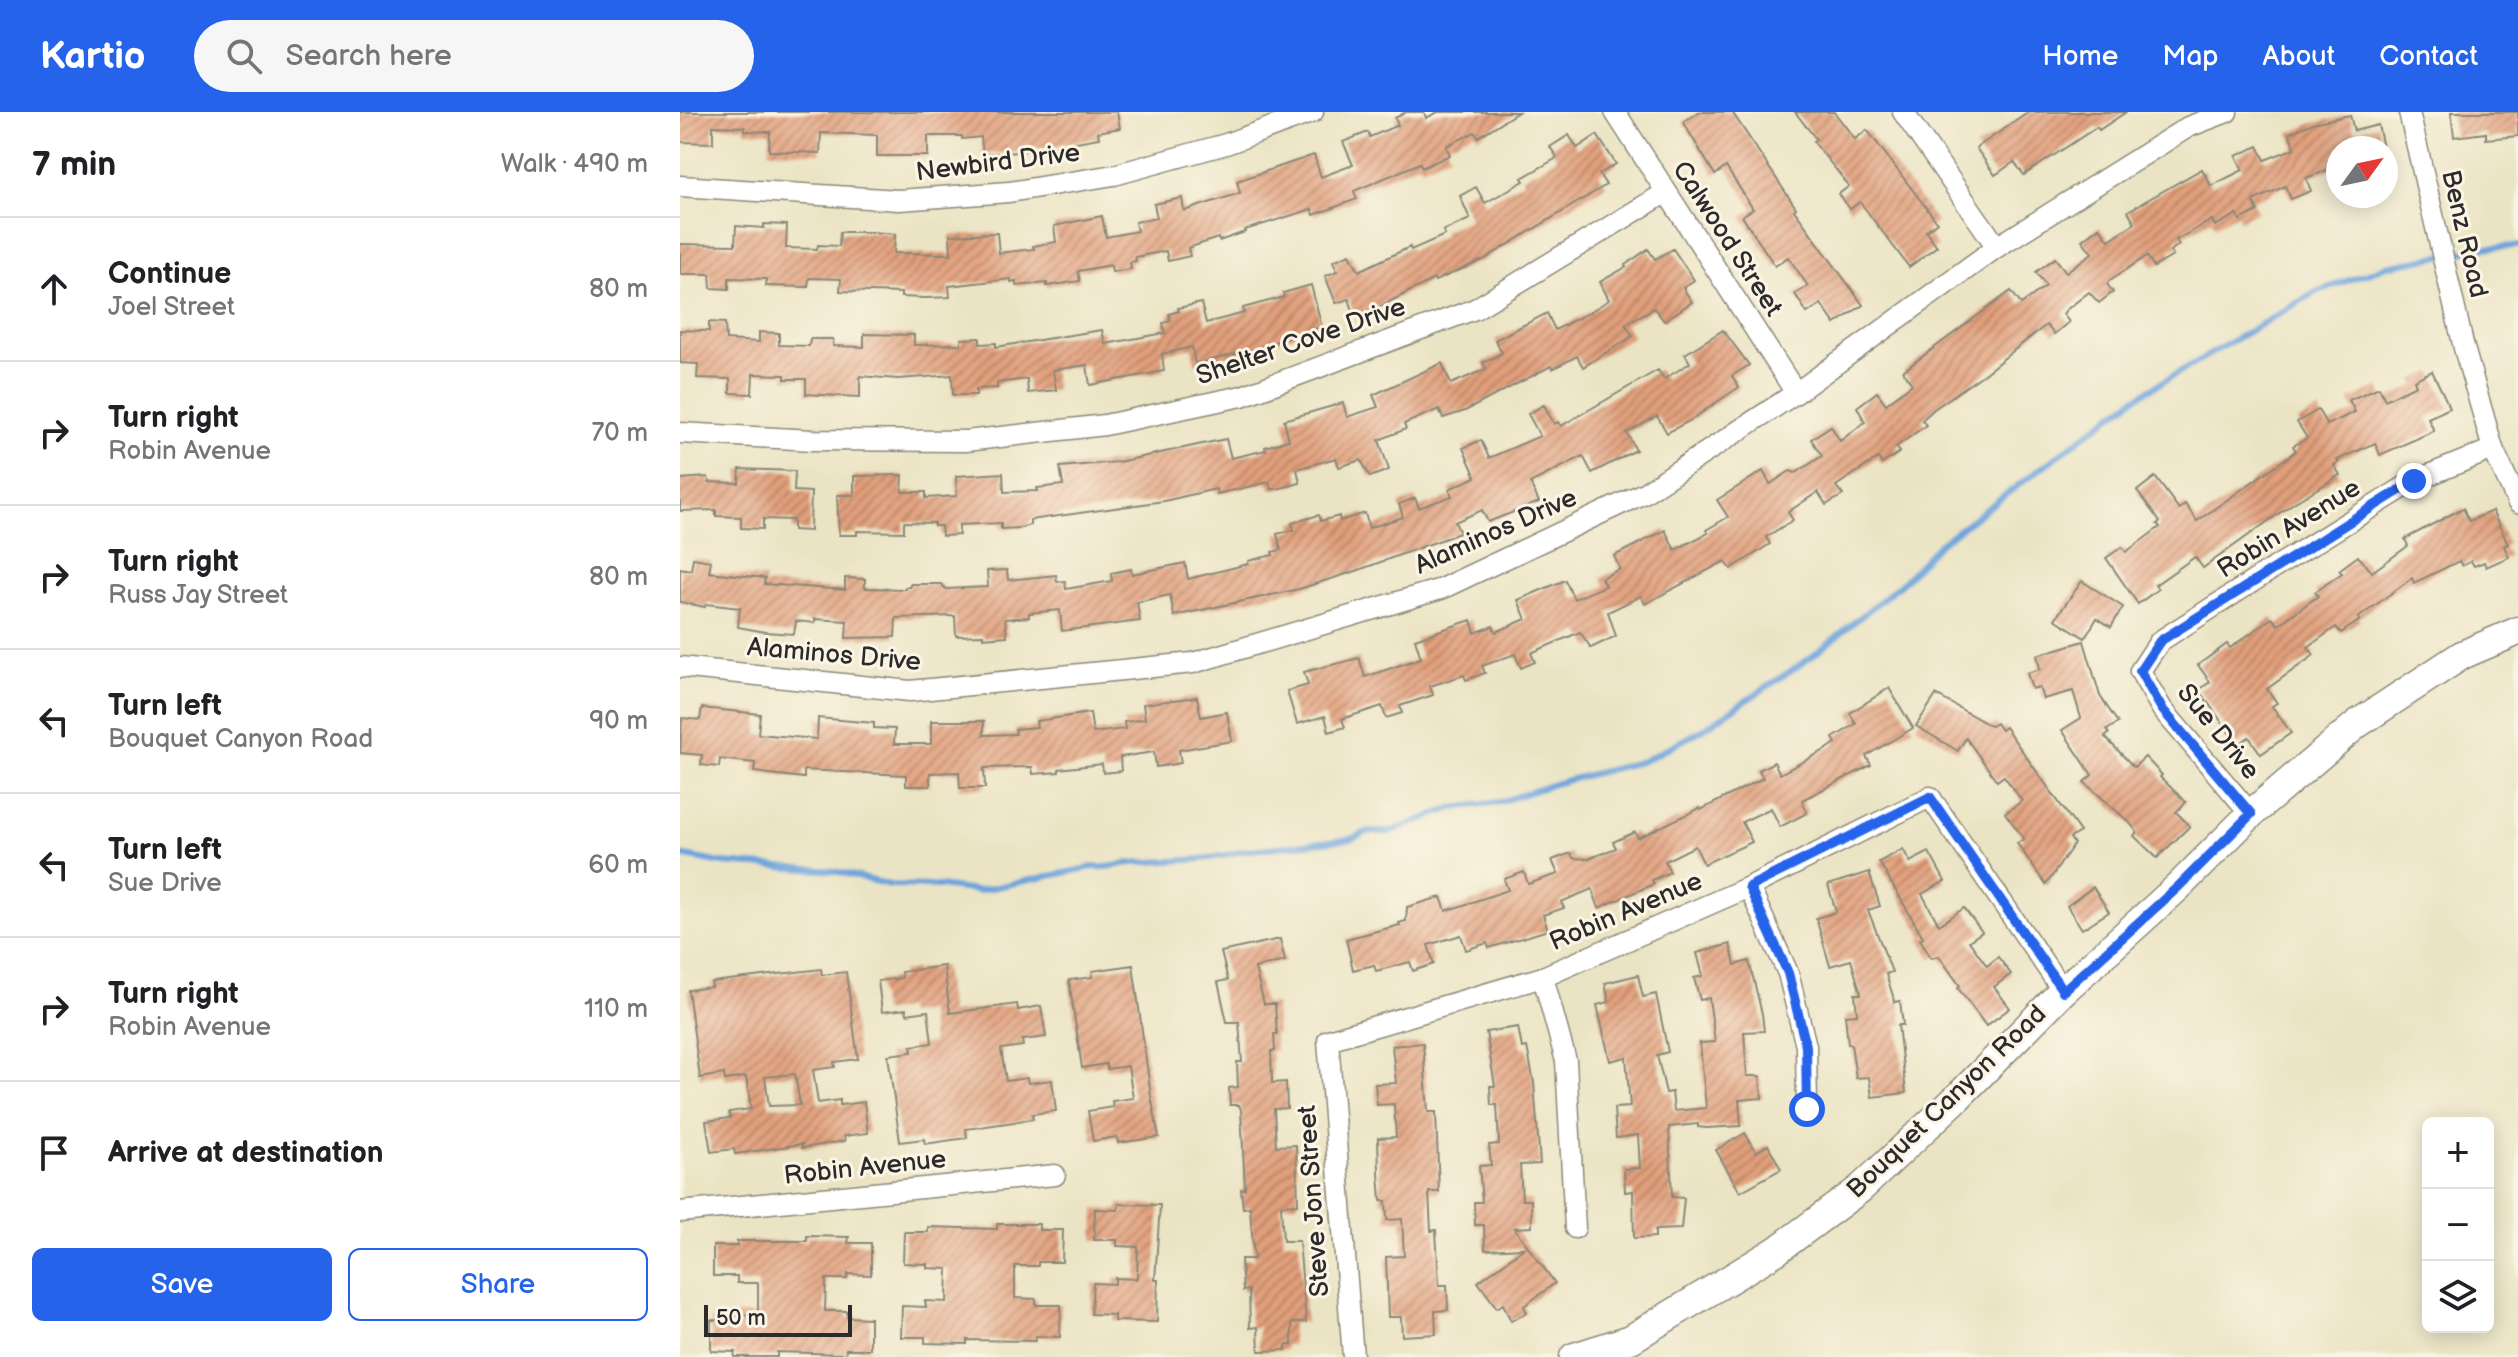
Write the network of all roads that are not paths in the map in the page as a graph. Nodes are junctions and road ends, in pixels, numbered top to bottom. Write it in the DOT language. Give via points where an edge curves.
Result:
graph roads {
  1 [pos="1313,112"];
  2 [pos="1615,112"];
  3 [pos="1903,112"];
  4 [pos="2227,112"];
  5 [pos="2409,112"];
  6 [pos="2184,119"];
  7 [pos="680,186"];
  8 [pos="1665,193"];
  9 [pos="1997,247"];
  10 [pos="1796,393"];
  11 [pos="680,433"];
  12 [pos="2493,449"];
  13 [pos="2518,503"];
  14 [pos="2518,631"];
  15 [pos="2160,641"];
  16 [pos="680,667"];
  17 [pos="2251,814"];
  18 [pos="1749,887"];
  19 [pos="1543,977"];
  20 [pos="2063,991"];
  21 [pos="1328,1040"];
  22 [pos="1807,1109"];
  23 [pos="1055,1175"];
  24 [pos="680,1212"];
  25 [pos="1575,1228"];
  26 [pos="1353,1357"];
  27 [pos="1574,1357"];
  1 -- 7 [label="street, Newbird Drive" via="1226,144 1114,175 1009,192 899,200"];
  2 -- 8 [label="street, Calwood Street"];
  3 -- 9 [label="street"];
  4 -- 6 [label="street, Alaminos Drive"];
  5 -- 12 [label="street, Benz Road" via="2454,310"];
  6 -- 9 [label="street, Alaminos Drive"];
  8 -- 10 [label="street, Calwood Street"];
  8 -- 11 [label="street, Shelter Cove Drive" via="1475,309 1242,396 1105,425 966,441"];
  9 -- 10 [label="street, Alaminos Drive"];
  10 -- 16 [label="street, Alaminos Drive" via="1644,493 1441,589 1193,663 910,691"];
  12 -- 13 [label="street, Benz Road"];
  12 -- 15 [label="street, Robin Avenue" via="2414,481"];
  14 -- 17 [label="main road, Bouquet Canyon Road" via="2462,655 2357,724"];
  15 -- 17 [label="street, Sue Drive" via="2140,671 2162,709"];
  17 -- 20 [label="main road, Bouquet Canyon Road"];
  18 -- 19 [label="street, Robin Avenue"];
  18 -- 20 [label="street, Robin Avenue" via="1930,797"];
  18 -- 22 [label="street" via="1788,973 1806,1046"];
  19 -- 21 [label="street, Robin Avenue"];
  19 -- 25 [label="street" via="1566,1061"];
  20 -- 27 [label="main road, Bouquet Canyon Road" via="1848,1198 1776,1251 1631,1339"];
  21 -- 26 [label="street, Steve Jon Street"];
  23 -- 24 [label="street, Robin Avenue"];
}
